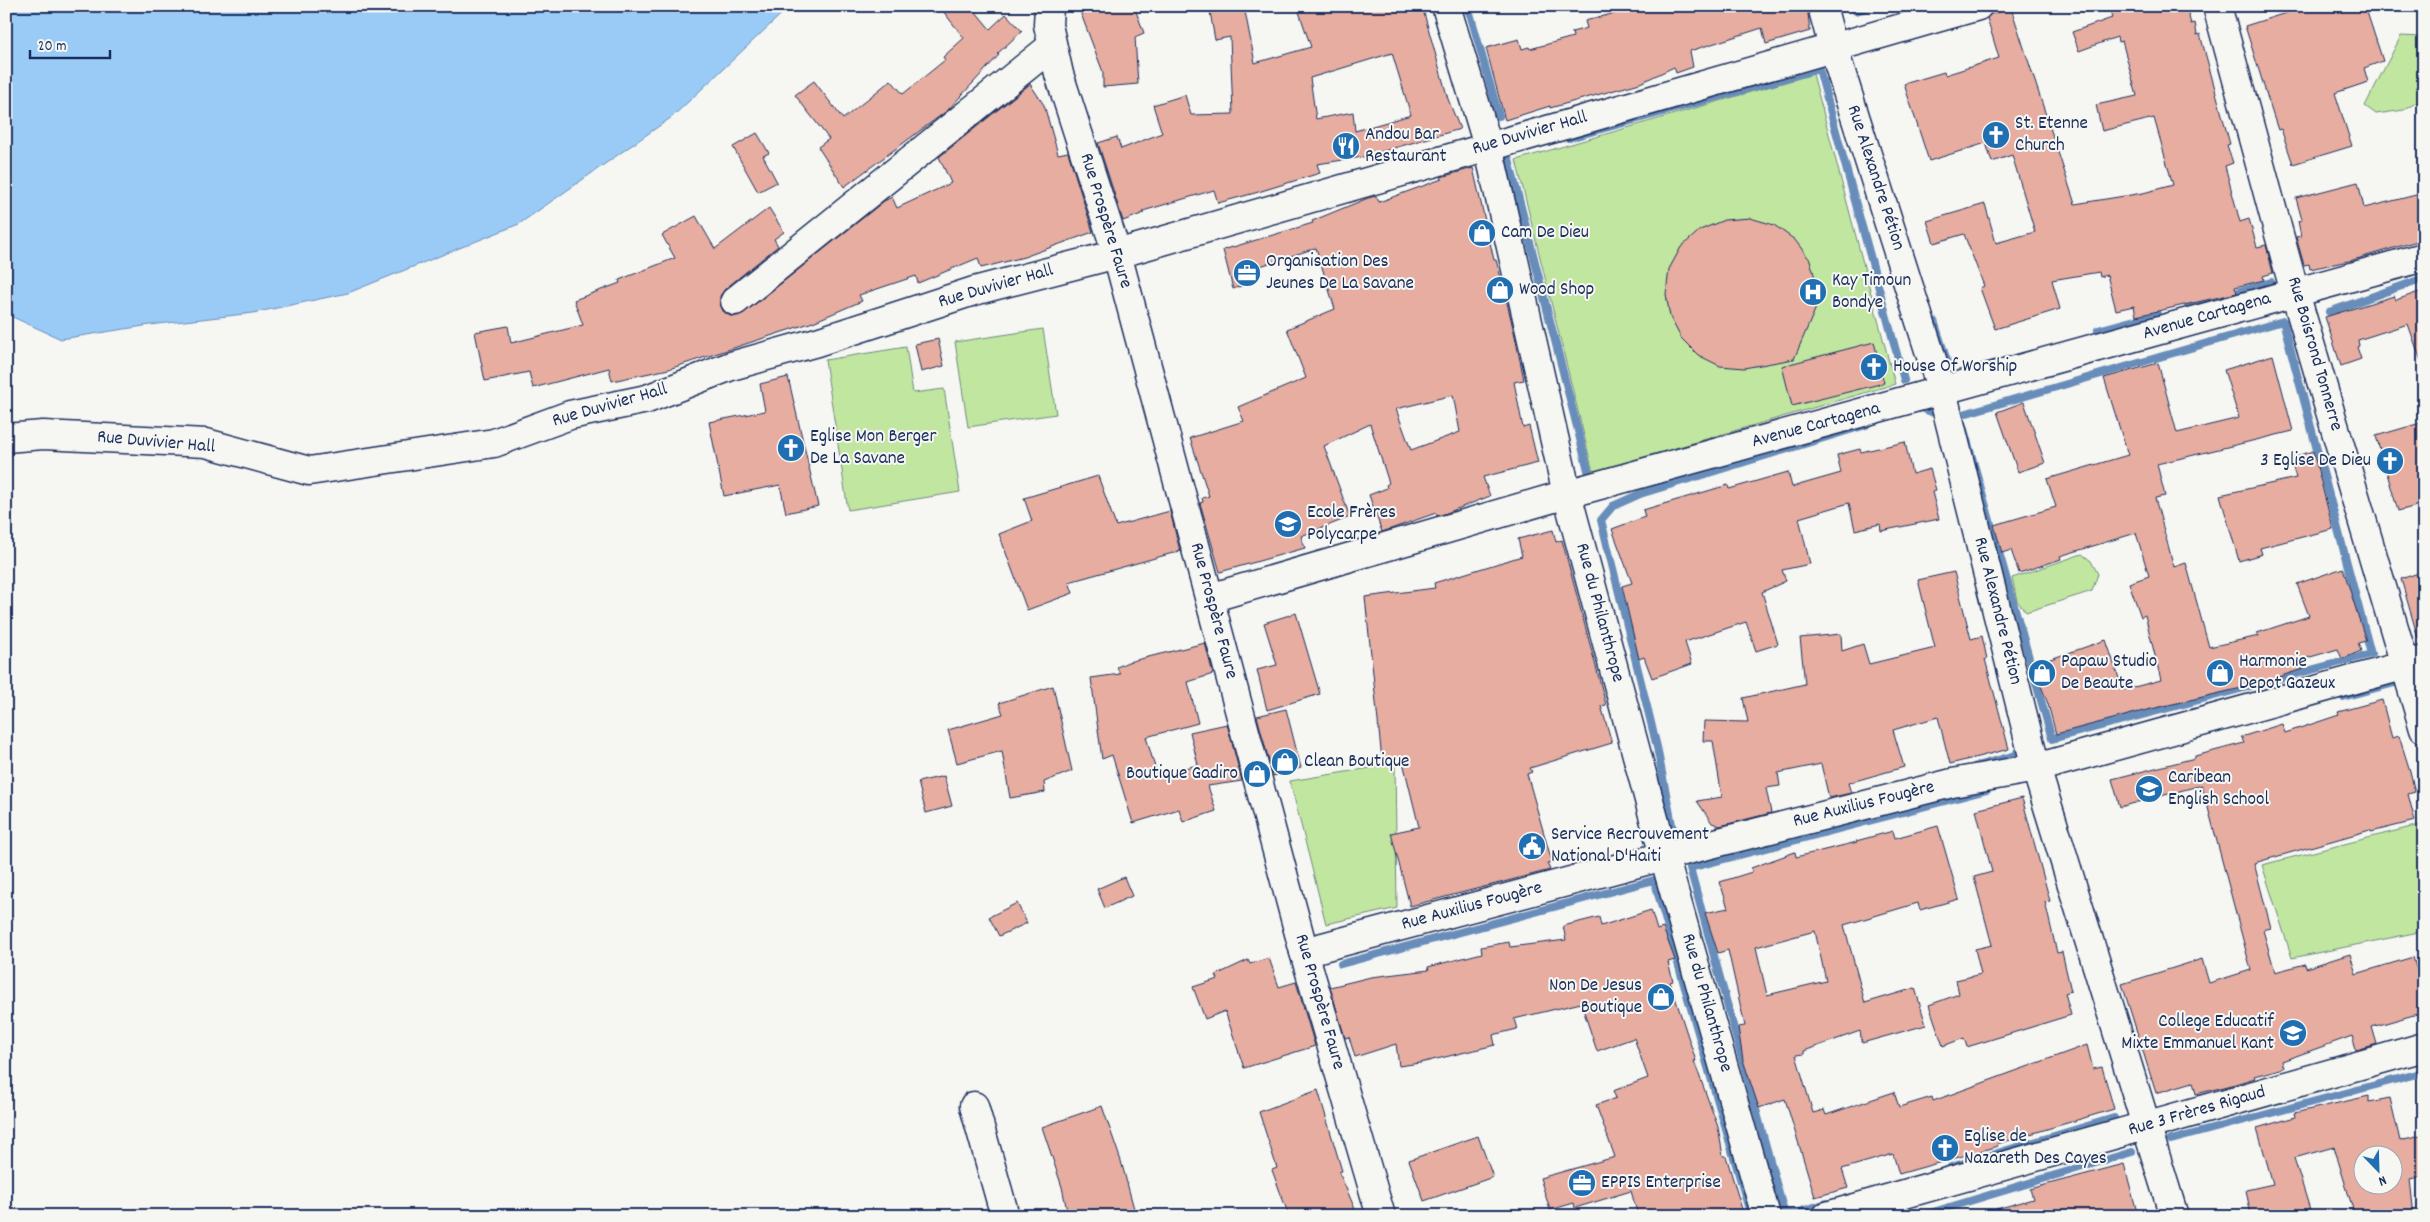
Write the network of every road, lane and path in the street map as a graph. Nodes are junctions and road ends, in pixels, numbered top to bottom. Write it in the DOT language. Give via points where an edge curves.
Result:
graph roads {
  1 [pos="1049,6"];
  2 [pos="1446,6"];
  3 [pos="1822,6"];
  4 [pos="1978,6"];
  5 [pos="2217,6"];
  6 [pos="1052,46"];
  7 [pos="1833,47"];
  8 [pos="1488,146"];
  9 [pos="1117,254"];
  10 [pos="2424,257"];
  11 [pos="2295,293"];
  12 [pos="735,301"];
  13 [pos="1942,391"];
  14 [pos="6,438"];
  15 [pos="1567,494"];
  16 [pos="1210,598"];
  17 [pos="2415,663"];
  18 [pos="2424,729"];
  19 [pos="2036,768"];
  20 [pos="1664,856"];
  21 [pos="1304,952"];
  22 [pos="2424,1047"];
  23 [pos="974,1106"];
  24 [pos="2148,1126"];
  25 [pos="1005,1216"];
  26 [pos="1381,1216"];
  27 [pos="1766,1216"];
  28 [pos="1826,1216"];
  29 [pos="2174,1216"];
  1 -- 6 [label="street, Rue Prospère Faure"];
  2 -- 8 [label="street, Rue du Philanthrope"];
  3 -- 7 [label="street, Rue Alexandre Pétion"];
  4 -- 7 [label="street, Rue Duvivier Hall"];
  5 -- 11 [label="street, Rue Boisrond Tonnerre"];
  6 -- 9 [label="street, Rue Prospère Faure"];
  6 -- 12 [label="street"];
  7 -- 8 [label="street, Rue Duvivier Hall"];
  7 -- 13 [label="street, Rue Alexandre Pétion"];
  8 -- 9 [label="street, Rue Duvivier Hall"];
  8 -- 15 [label="street, Rue du Philanthrope"];
  9 -- 14 [label="street, Rue Duvivier Hall" via="974,291 731,366 648,399 570,415 494,443 309,471 206,443 43,435"];
  9 -- 16 [label="street, Rue Prospère Faure"];
  10 -- 11 [label="street, Avenue Cartagena"];
  11 -- 13 [label="street, Avenue Cartagena"];
  11 -- 17 [label="street, Rue Boisrond Tonnerre"];
  13 -- 15 [label="street, Avenue Cartagena"];
  13 -- 19 [label="street, Rue Alexandre Pétion"];
  15 -- 16 [label="street, Avenue Cartagena"];
  15 -- 20 [label="street, Rue du Philanthrope"];
  16 -- 21 [label="street, Rue Prospère Faure"];
  17 -- 18 [label="street, Rue Boisrond Tonnerre"];
  17 -- 19 [label="street, Rue Auxilius Fougère"];
  19 -- 20 [label="street, Rue Auxilius Fougère" via="1952,783"];
  19 -- 24 [label="street, Rue Alexandre Pétion"];
  20 -- 21 [label="street, Rue Auxilius Fougère"];
  20 -- 27 [label="street, Rue du Philanthrope"];
  21 -- 26 [label="street, Rue Prospère Faure"];
  22 -- 24 [label="street, Rue 3 Frères Rigaud"];
  23 -- 25 [label="street"];
  24 -- 28 [label="street, Rue 3 Frères Rigaud"];
  24 -- 29 [label="street, Rue Alexandre Pétion"];
}
